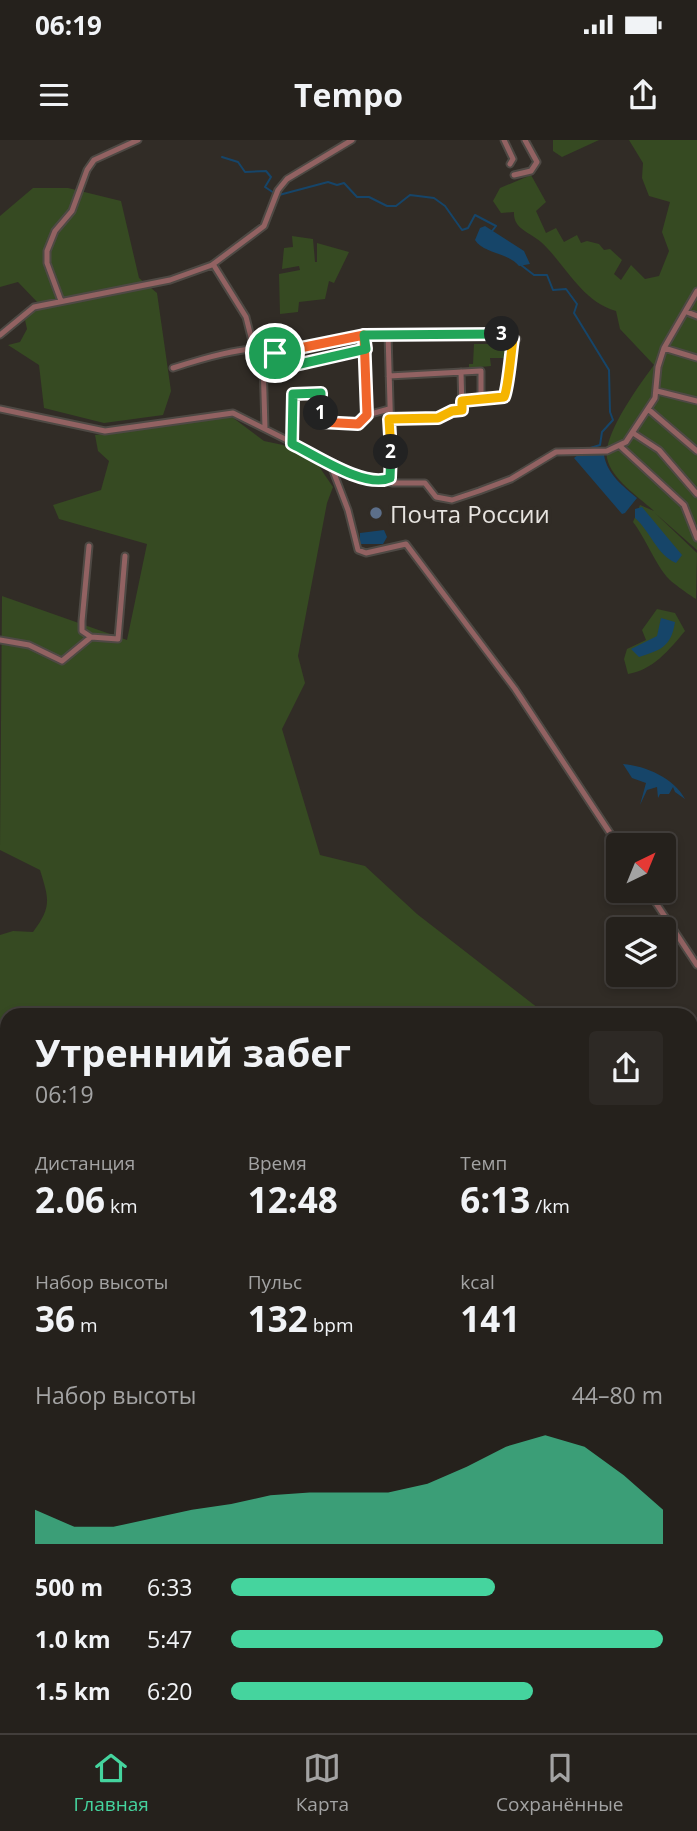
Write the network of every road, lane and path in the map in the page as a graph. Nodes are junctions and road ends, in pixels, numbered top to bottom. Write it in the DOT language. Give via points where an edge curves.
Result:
graph roads {
  1 [pos="138,140"];
  2 [pos="352,140"];
  3 [pos="504,140"];
  4 [pos="525,140"];
  5 [pos="510,164"];
  6 [pos="514,175"];
  7 [pos="213,264"];
  8 [pos="697,291"];
  9 [pos="61,300"];
  10 [pos="687,313"];
  11 [pos="697,316"];
  12 [pos="388,334"];
  13 [pos="0,335"];
  14 [pos="364,335"];
  15 [pos="319,344"];
  16 [pos="664,348"];
  17 [pos="254,349"];
  18 [pos="366,349"];
  19 [pos="275,353"];
  20 [pos="322,359"];
  21 [pos="697,359"];
  22 [pos="262,361"];
  23 [pos="173,368"];
  24 [pos="461,372"];
  25 [pos="389,376"];
  26 [pos="657,391"];
  27 [pos="481,399"];
  28 [pos="462,401"];
  29 [pos="697,401"];
  30 [pos="0,409"];
  31 [pos="389,409"];
  32 [pos="648,409"];
  33 [pos="367,415"];
  34 [pos="389,419"];
  35 [pos="265,429"];
  36 [pos="633,433"];
  37 [pos="292,444"];
  38 [pos="620,446"];
  39 [pos="697,451"];
  40 [pos="330,463"];
  41 [pos="386,480"];
  42 [pos="697,494"];
  43 [pos="697,538"];
  44 [pos="89,546"];
  45 [pos="124,556"];
  46 [pos="91,637"];
  47 [pos="0,640"];
  48 [pos="610,833"];
  49 [pos="656,903"];
  50 [pos="697,965"];
  1 -- 9 [label="street" via="94,160 72,211 55,231 47,263"];
  2 -- 7 [label="street" via="287,179 264,226"];
  3 -- 5 [label="street" via="513,159"];
  4 -- 6 [label="street" via="537,162 531,171"];
  7 -- 9 [label="street" via="170,280"];
  7 -- 17 [label="street" via="246,317"];
  8 -- 10 [label="street"];
  9 -- 13 [label="street" via="34,307"];
  10 -- 11 [label="street"];
  10 -- 16 [label="street"];
  12 -- 14 [label="street"];
  12 -- 25 [label="street"];
  12 -- 27 [label="street" via="494,332 515,339 506,371 507,393"];
  14 -- 15 [label="street"];
  14 -- 18 [label="street"];
  15 -- 19 [label="street"];
  15 -- 20 [label="street"];
  16 -- 21 [label="street"];
  16 -- 26 [label="street"];
  17 -- 19 [label="street" via="274,348"];
  17 -- 23 [label="street"];
  18 -- 20 [label="street"];
  18 -- 33 [label="street"];
  19 -- 20 [label="street" via="278,369"];
  22 -- 35 [label="street"];
  24 -- 25 [label="street"];
  24 -- 27 [label="street" via="481,372"];
  24 -- 28 [label="street"];
  25 -- 31 [label="street"];
  26 -- 29 [label="street"];
  26 -- 32 [label="street"];
  27 -- 28 [label="street"];
  28 -- 34 [label="street" via="462,410 443,417"];
  30 -- 35 [label="street" via="104,431 228,413"];
  31 -- 33 [label="street"];
  31 -- 34 [label="street"];
  32 -- 36 [label="street"];
  32 -- 39 [label="street"];
  33 -- 37 [label="street" via="358,424 320,422 321,393 293,394"];
  34 -- 41 [label="street" via="392,473"];
  35 -- 37 [label="street"];
  36 -- 38 [label="street"];
  36 -- 42 [label="street" via="659,450"];
  37 -- 40 [label="street"];
  38 -- 41 [label="street" via="607,451 556,452 511,479 452,500 436,497 425,483"];
  38 -- 43 [label="street" via="684,505"];
  40 -- 41 [label="street" via="369,479"];
  40 -- 48 [label="street" via="358,550 366,553 406,544 514,689"];
  44 -- 46 [label="street" via="82,631"];
  45 -- 46 [label="street" via="118,639"];
  46 -- 47 [label="street" via="62,661 29,645"];
  49 -- 50 [label="street"];
}
